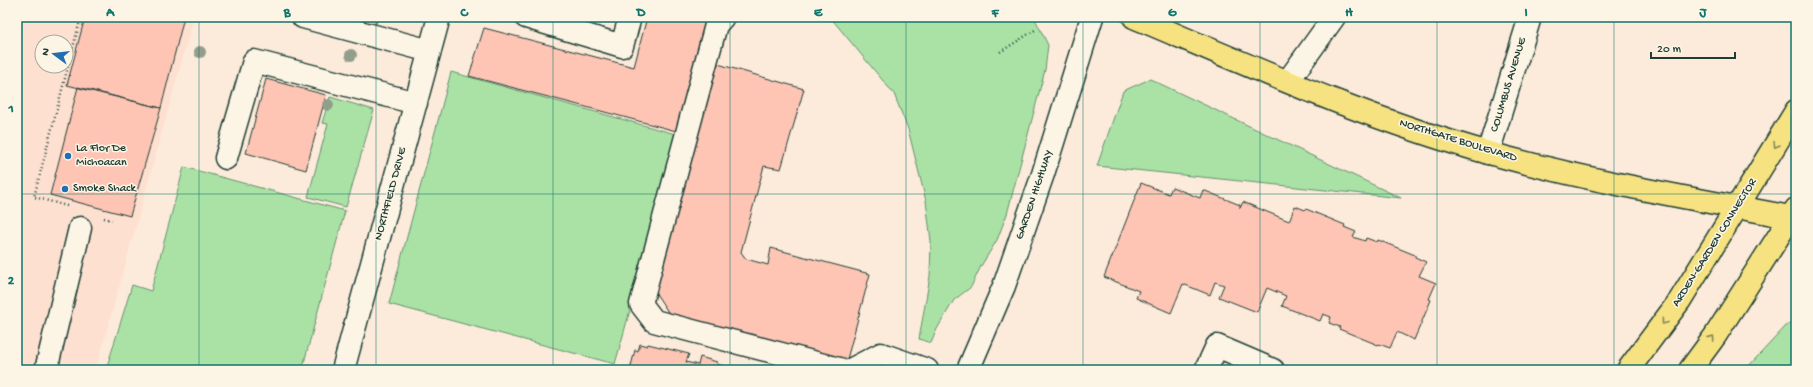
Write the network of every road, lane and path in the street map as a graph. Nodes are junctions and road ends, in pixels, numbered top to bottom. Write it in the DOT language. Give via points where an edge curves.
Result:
graph roads {
  1 [pos="82,17"];
  2 [pos="303,17"];
  3 [pos="439,17"];
  4 [pos="526,17"];
  5 [pos="630,17"];
  6 [pos="723,17"];
  7 [pos="1092,17"];
  8 [pos="1134,17"];
  9 [pos="1334,17"];
  10 [pos="1530,17"];
  11 [pos="1035,30"];
  12 [pos="430,51"];
  13 [pos="1000,52"];
  14 [pos="1288,81"];
  15 [pos="416,103"];
  16 [pos="1796,111"];
  17 [pos="1488,153"];
  18 [pos="226,158"];
  19 [pos="70,207"];
  20 [pos="1738,208"];
  21 [pos="1794,215"];
  22 [pos="98,216"];
  23 [pos="112,220"];
  24 [pos="80,228"];
  25 [pos="46,370"];
  26 [pos="343,370"];
  27 [pos="843,370"];
  28 [pos="850,370"];
  29 [pos="926,370"];
  30 [pos="968,370"];
  31 [pos="1206,370"];
  32 [pos="1274,370"];
  33 [pos="1628,370"];
  34 [pos="1690,370"];
  1 -- 19 [label="path" via="34,197"];
  2 -- 12 [label="street"];
  3 -- 12 [label="street, NORTHFIELD DRIVE"];
  4 -- 5 [label="street" via="622,46"];
  6 -- 27 [label="street" via="716,25 641,304 654,320"];
  7 -- 30 [label="street, GARDEN HIGHWAY" via="1007,279"];
  8 -- 14 [label="main road, NORTHGATE BOULEVARD"];
  9 -- 14 [label="street"];
  10 -- 17 [label="street, COLUMBUS AVENUE"];
  11 -- 13 [label="path"];
  12 -- 15 [label="street, NORTHFIELD DRIVE"];
  14 -- 17 [label="main road, NORTHGATE BOULEVARD" via="1376,116"];
  15 -- 18 [label="street" via="254,61"];
  15 -- 26 [label="street, NORTHFIELD DRIVE"];
  16 -- 20 [label="main road, ARDEN-GARDEN CONNECTOR, one-way"];
  17 -- 20 [label="main road, NORTHGATE BOULEVARD" via="1583,176"];
  20 -- 21 [label="main road, NORTHGATE BOULEVARD"];
  20 -- 33 [label="main road, ARDEN-GARDEN CONNECTOR, one-way" via="1680,300"];
  34 -- 21 [label="main road, one-way"];
  22 -- 23 [label="path"];
  24 -- 25 [label="street"];
  28 -- 29 [label="street" via="881,354"];
  31 -- 32 [label="street" via="1217,346"];
}
